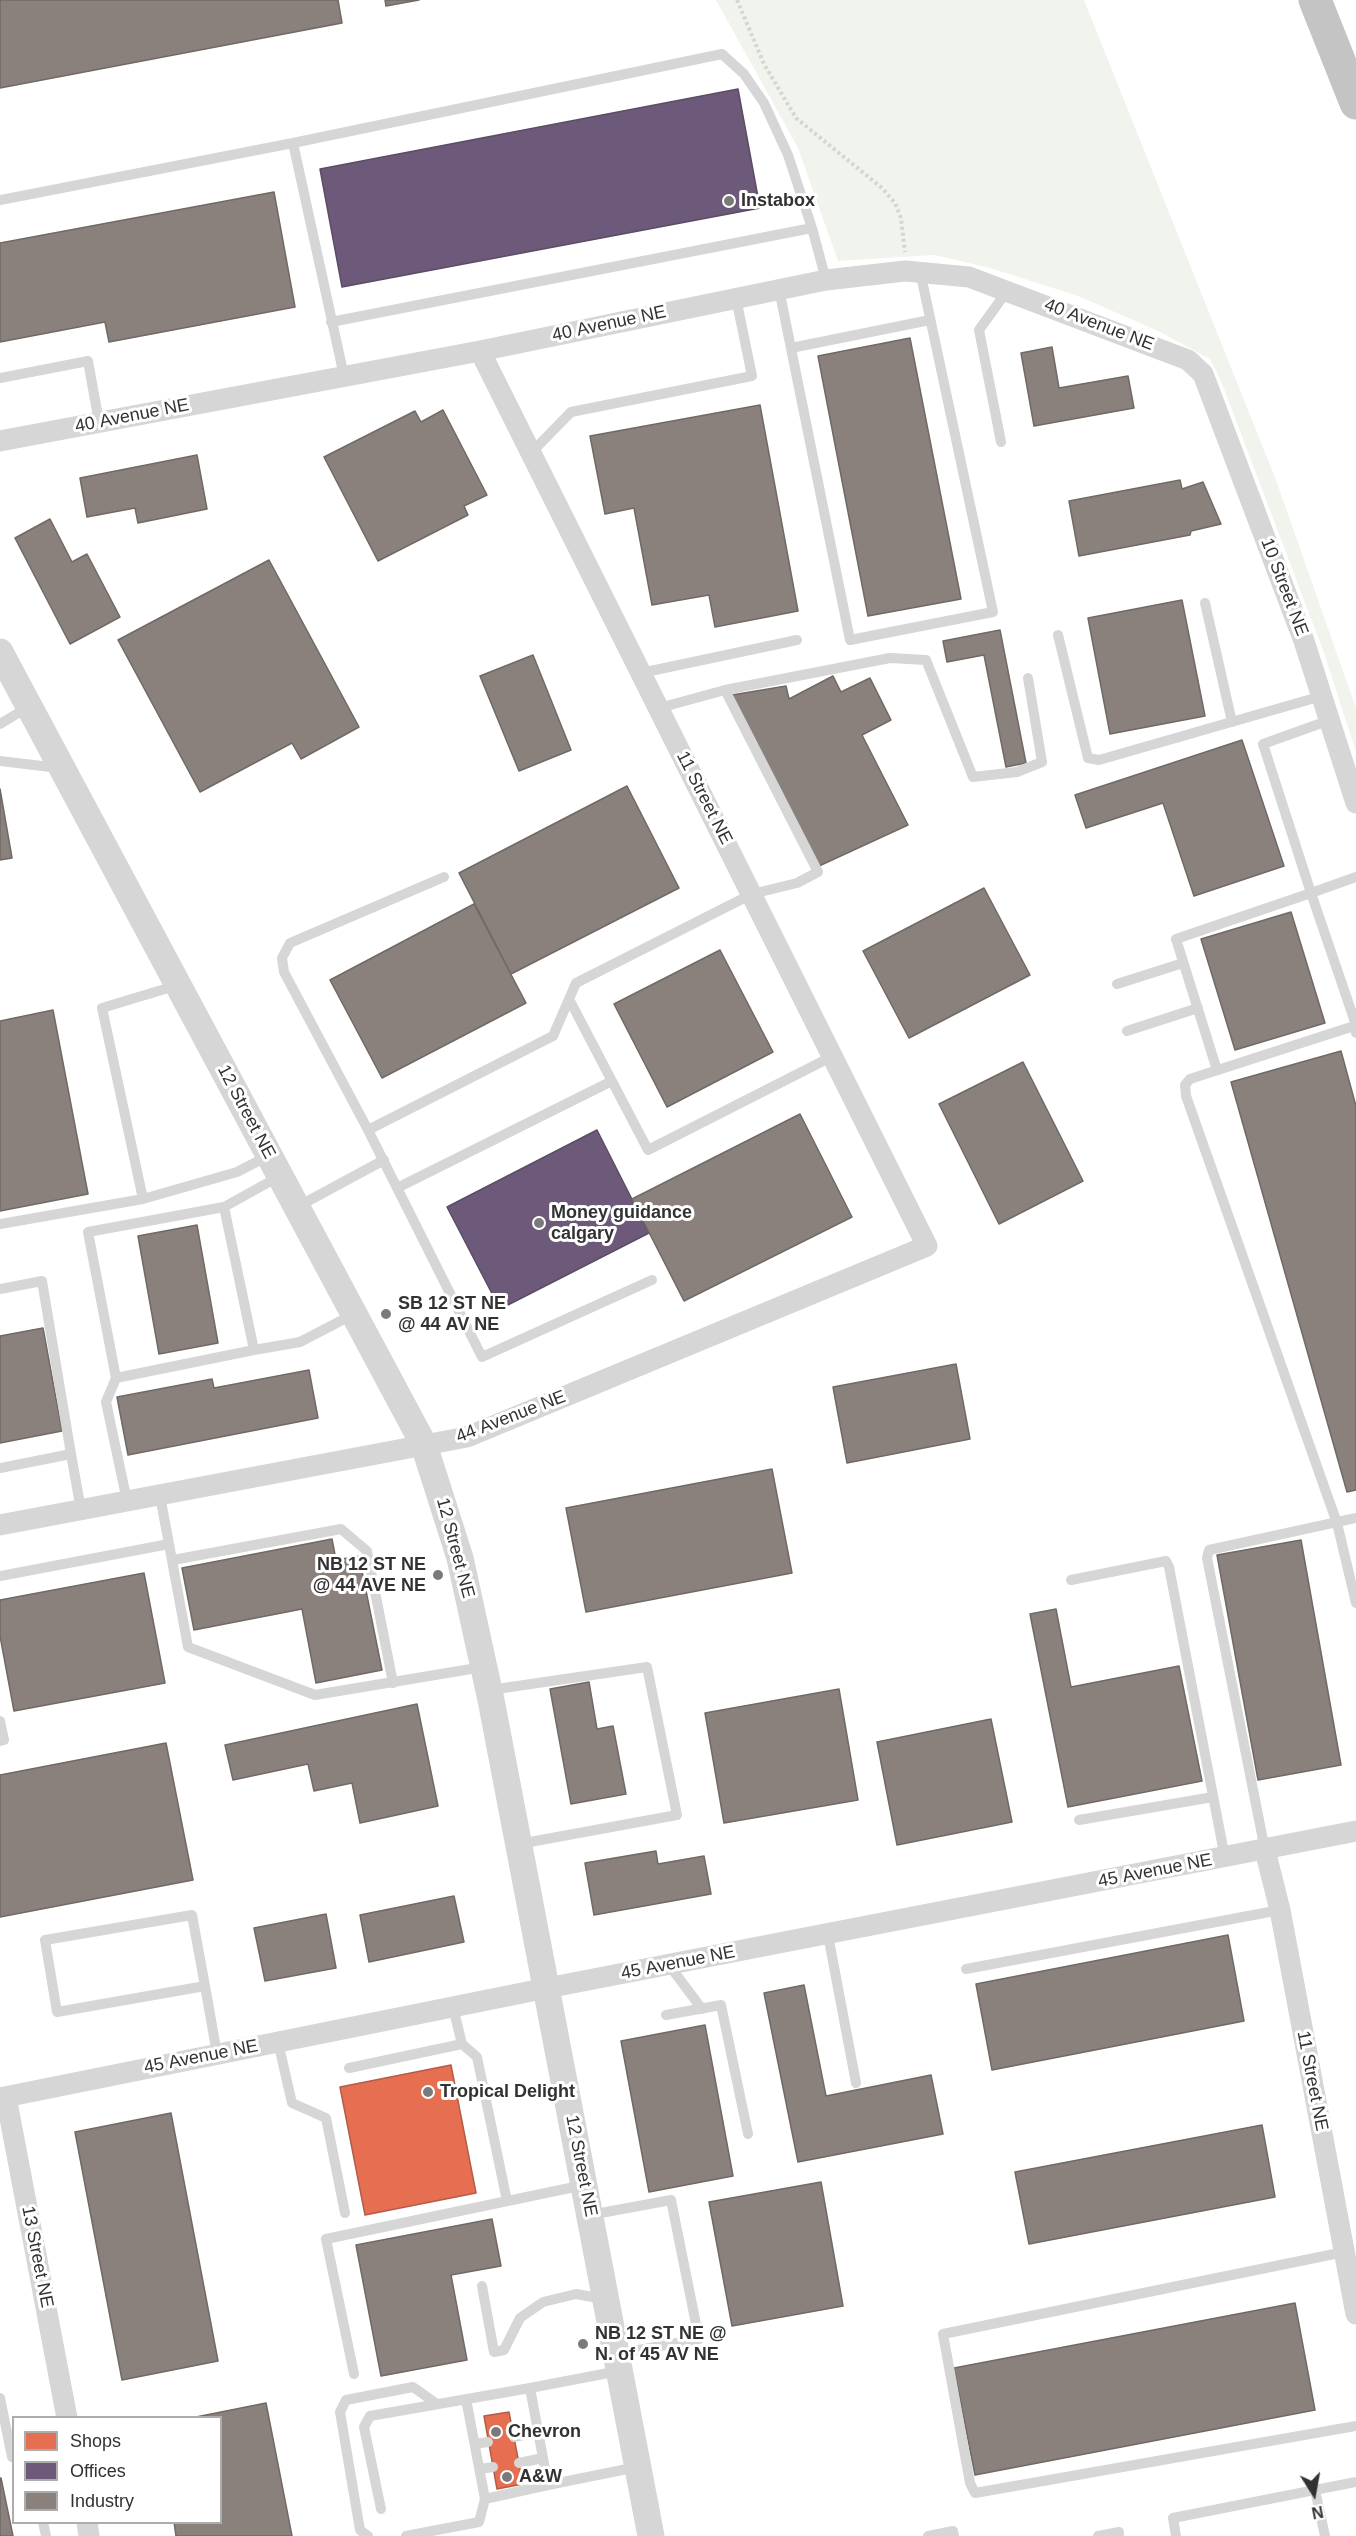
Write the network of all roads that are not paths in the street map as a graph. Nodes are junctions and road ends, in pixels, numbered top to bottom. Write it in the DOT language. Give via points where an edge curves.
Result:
graph roads {
  1 [pos="1315,0"];
  2 [pos="1356,103"];
  3 [pos="293,143"];
  4 [pos="0,200"];
  5 [pos="812,228"];
  6 [pos="912,271"];
  7 [pos="826,280"];
  8 [pos="779,289"];
  9 [pos="1007,291"];
  10 [pos="736,298"];
  11 [pos="930,320"];
  12 [pos="331,322"];
  13 [pos="791,348"];
  14 [pos="480,351"];
  15 [pos="1203,374"];
  16 [pos="344,376"];
  17 [pos="0,378"];
  18 [pos="99,422"];
  19 [pos="0,441"];
  20 [pos="1001,442"];
  21 [pos="531,453"];
  22 [pos="1205,603"];
  23 [pos="1058,635"];
  24 [pos="797,640"];
  25 [pos="0,652"];
  26 [pos="641,673"];
  27 [pos="1028,678"];
  28 [pos="725,690"];
  29 [pos="1322,696"];
  30 [pos="29,706"];
  31 [pos="659,708"];
  32 [pos="1330,720"];
  33 [pos="1232,722"];
  34 [pos="0,724"];
  35 [pos="0,760"];
  36 [pos="62,768"];
  37 [pos="1356,803"];
  38 [pos="444,877"];
  39 [pos="1356,878"];
  40 [pos="752,894"];
  41 [pos="1311,894"];
  42 [pos="1183,963"];
  43 [pos="1117,984"];
  44 [pos="178,985"];
  45 [pos="569,999"];
  46 [pos="1198,1008"];
  47 [pos="1355,1028"];
  48 [pos="1127,1031"];
  49 [pos="833,1056"];
  50 [pos="1217,1070"];
  51 [pos="612,1080"];
  52 [pos="368,1130"];
  53 [pos="384,1160"];
  54 [pos="275,1166"];
  55 [pos="399,1187"];
  56 [pos="143,1199"];
  57 [pos="224,1207"];
  58 [pos="297,1208"];
  59 [pos="0,1224"];
  60 [pos="927,1246"];
  61 [pos="652,1280"];
  62 [pos="0,1289"];
  63 [pos="354,1314"];
  64 [pos="254,1350"];
  65 [pos="116,1378"];
  66 [pos="424,1445"];
  67 [pos="71,1454"];
  68 [pos="0,1468"];
  69 [pos="160,1496"];
  70 [pos="127,1501"];
  71 [pos="81,1510"];
  72 [pos="1356,1518"];
  73 [pos="1337,1523"];
  74 [pos="0,1525"];
  75 [pos="169,1544"];
  76 [pos="173,1560"];
  77 [pos="0,1576"];
  78 [pos="1071,1580"];
  79 [pos="1356,1603"];
  80 [pos="486,1679"];
  81 [pos="393,1683"];
  82 [pos="0,1720"];
  83 [pos="0,1741"];
  84 [pos="1213,1797"];
  85 [pos="1079,1820"];
  86 [pos="1356,1831"];
  87 [pos="519,1844"];
  88 [pos="1265,1850"];
  89 [pos="1225,1858"];
  90 [pos="1280,1910"];
  91 [pos="828,1935"];
  92 [pos="669,1965"];
  93 [pos="966,1969"];
  94 [pos="205,1986"];
  95 [pos="547,1988"];
  96 [pos="453,2007"];
  97 [pos="702,2009"];
  98 [pos="666,2015"];
  99 [pos="278,2042"];
  100 [pos="462,2044"];
  101 [pos="217,2054"];
  102 [pos="349,2068"];
  103 [pos="856,2082"];
  104 [pos="3,2097"];
  105 [pos="748,2134"];
  106 [pos="585,2185"];
  107 [pos="507,2200"];
  108 [pos="345,2213"];
  109 [pos="590,2215"];
  110 [pos="1344,2252"];
  111 [pos="482,2286"];
  112 [pos="606,2299"];
  113 [pos="1356,2314"];
  114 [pos="618,2362"];
  115 [pos="354,2374"];
  116 [pos="530,2388"];
  117 [pos="0,2398"];
  118 [pos="466,2399"];
  119 [pos="437,2404"];
  120 [pos="67,2416"];
  121 [pos="1356,2426"];
  122 [pos="538,2432"];
  123 [pos="514,2437"];
  124 [pos="488,2442"];
  125 [pos="475,2444"];
  126 [pos="12,2452"];
  127 [pos="543,2458"];
  128 [pos="519,2463"];
  129 [pos="493,2467"];
  130 [pos="638,2467"];
  131 [pos="480,2469"];
  132 [pos="1356,2482"];
  133 [pos="548,2486"];
  134 [pos="1315,2490"];
  135 [pos="485,2499"];
  136 [pos="381,2509"];
  137 [pos="368,2536"];
  138 [pos="406,2536"];
  139 [pos="651,2536"];
  140 [pos="928,2536"];
  141 [pos="954,2536"];
  142 [pos="1098,2536"];
  143 [pos="1119,2536"];
  144 [pos="1176,2536"];
  145 [pos="1325,2536"];
  1 -- 2 [label="highway"];
  3 -- 4 [label="lane"];
  3 -- 5 [label="lane" via="722,54 744,74 764,103 788,155"];
  3 -- 12 [label="lane"];
  5 -- 7 [label="lane"];
  5 -- 12 [label="lane"];
  6 -- 7 [label="street, 40 Avenue NE"];
  6 -- 9 [label="street, 40 Avenue NE" via="969,277"];
  6 -- 11 [label="lane"];
  7 -- 8 [label="street, 40 Avenue NE"];
  8 -- 10 [label="street, 40 Avenue NE"];
  8 -- 13 [label="lane"];
  9 -- 15 [label="street, 40 Avenue NE" via="1188,360"];
  9 -- 20 [label="lane" via="979,330"];
  10 -- 14 [label="street, 40 Avenue NE"];
  10 -- 21 [label="lane" via="752,375 571,412"];
  11 -- 13 [label="lane"];
  11 -- 13 [label="lane" via="993,612 849,640"];
  12 -- 16 [label="lane"];
  14 -- 16 [label="street, 40 Avenue NE"];
  14 -- 21 [label="street, 11 Street NE"];
  15 -- 29 [label="street, 10 Street NE"];
  16 -- 18 [label="street, 40 Avenue NE"];
  17 -- 18 [label="lane" via="88,361"];
  18 -- 19 [label="street, 40 Avenue NE"];
  21 -- 26 [label="street, 11 Street NE"];
  22 -- 33 [label="lane"];
  23 -- 33 [label="lane" via="1088,758 1099,760"];
  24 -- 26 [label="lane"];
  25 -- 30 [label="street, 12 Street NE"];
  26 -- 31 [label="street, 11 Street NE"];
  27 -- 28 [label="lane" via="1042,762 1017,772 973,777 926,660 890,658"];
  28 -- 31 [label="lane"];
  28 -- 40 [label="lane" via="818,872 797,883"];
  29 -- 32 [label="street, 10 Street NE"];
  29 -- 33 [label="lane"];
  30 -- 34 [label="lane"];
  30 -- 36 [label="street, 12 Street NE"];
  31 -- 40 [label="street, 11 Street NE"];
  32 -- 37 [label="street, 10 Street NE"];
  32 -- 41 [label="lane" via="1263,744"];
  35 -- 36 [label="lane"];
  36 -- 44 [label="street, 12 Street NE"];
  38 -- 52 [label="lane" via="290,943 282,958 284,972"];
  39 -- 41 [label="lane"];
  40 -- 45 [label="lane" via="576,983"];
  40 -- 49 [label="street, 11 Street NE"];
  41 -- 42 [label="lane" via="1176,939"];
  41 -- 47 [label="lane"];
  42 -- 43 [label="lane"];
  42 -- 46 [label="lane"];
  44 -- 54 [label="street, 12 Street NE"];
  44 -- 56 [label="lane" via="102,1008"];
  45 -- 51 [label="lane"];
  45 -- 52 [label="lane" via="553,1036"];
  46 -- 48 [label="lane"];
  46 -- 50 [label="lane"];
  47 -- 50 [label="lane"];
  49 -- 51 [label="lane" via="648,1150"];
  49 -- 60 [label="street, 11 Street NE"];
  50 -- 73 [label="lane" via="1190,1079 1185,1085 1186,1096"];
  51 -- 55 [label="lane"];
  52 -- 53 [label="lane"];
  53 -- 55 [label="lane"];
  53 -- 58 [label="lane"];
  54 -- 56 [label="lane" via="237,1172"];
  54 -- 57 [label="lane"];
  54 -- 58 [label="street, 12 Street NE"];
  55 -- 61 [label="lane" via="482,1357"];
  56 -- 59 [label="lane"];
  57 -- 64 [label="lane"];
  57 -- 65 [label="lane" via="88,1232"];
  58 -- 63 [label="street, 12 Street NE"];
  60 -- 66 [label="street, 44 Avenue NE" via="467,1437"];
  62 -- 67 [label="lane" via="42,1281"];
  63 -- 64 [label="lane" via="300,1342"];
  63 -- 66 [label="street, 12 Street NE"];
  64 -- 65 [label="lane"];
  65 -- 70 [label="lane" via="106,1402"];
  66 -- 69 [label="street, 44 Avenue NE"];
  66 -- 80 [label="street, 12 Street NE" via="460,1557"];
  67 -- 68 [label="lane"];
  67 -- 71 [label="lane"];
  69 -- 70 [label="street, 44 Avenue NE"];
  69 -- 75 [label="lane"];
  70 -- 71 [label="street, 44 Avenue NE"];
  71 -- 74 [label="street, 44 Avenue NE"];
  72 -- 73 [label="lane"];
  73 -- 79 [label="lane"];
  73 -- 88 [label="lane" via="1209,1550 1207,1558"];
  75 -- 76 [label="lane"];
  75 -- 77 [label="lane"];
  76 -- 81 [label="lane" via="188,1647 315,1695"];
  76 -- 81 [label="lane" via="341,1529 367,1551"];
  78 -- 84 [label="lane" via="1166,1561"];
  80 -- 81 [label="lane"];
  80 -- 87 [label="street, 12 Street NE"];
  80 -- 87 [label="lane" via="647,1667 677,1815"];
  82 -- 83 [label="lane" via="4,1740"];
  84 -- 85 [label="lane"];
  84 -- 89 [label="lane"];
  86 -- 88 [label="street, 45 Avenue NE"];
  87 -- 95 [label="street, 12 Street NE"];
  88 -- 89 [label="street, 45 Avenue NE"];
  88 -- 90 [label="street, 11 Street NE"];
  89 -- 91 [label="street, 45 Avenue NE"];
  90 -- 93 [label="lane"];
  90 -- 110 [label="street, 11 Street NE"];
  91 -- 92 [label="street, 45 Avenue NE"];
  91 -- 103 [label="lane"];
  92 -- 95 [label="street, 45 Avenue NE"];
  92 -- 97 [label="lane"];
  94 -- 94 [label="lane" via="192,1915 45,1940 57,2012"];
  94 -- 101 [label="lane"];
  95 -- 96 [label="street, 45 Avenue NE"];
  95 -- 106 [label="street, 12 Street NE"];
  96 -- 99 [label="street, 45 Avenue NE"];
  96 -- 100 [label="lane"];
  97 -- 98 [label="lane"];
  97 -- 105 [label="lane" via="722,2005"];
  99 -- 101 [label="street, 45 Avenue NE"];
  99 -- 108 [label="lane" via="292,2103 326,2118"];
  100 -- 102 [label="lane"];
  100 -- 107 [label="lane" via="477,2057"];
  101 -- 104 [label="street, 45 Avenue NE"];
  104 -- 120 [label="street, 13 Street NE"];
  106 -- 107 [label="lane"];
  106 -- 109 [label="street, 12 Street NE"];
  107 -- 115 [label="lane" via="326,2239"];
  109 -- 112 [label="street, 12 Street NE"];
  109 -- 114 [label="lane" via="671,2200 699,2338"];
  110 -- 113 [label="street, 11 Street NE"];
  110 -- 121 [label="lane" via="943,2334 975,2493"];
  111 -- 112 [label="lane" via="494,2352 504,2350 520,2318 543,2302 576,2294"];
  112 -- 114 [label="street, 12 Street NE"];
  114 -- 116 [label="lane"];
  114 -- 130 [label="street, 12 Street NE"];
  116 -- 118 [label="lane"];
  116 -- 122 [label="lane"];
  117 -- 126 [label="lane"];
  118 -- 119 [label="lane"];
  118 -- 125 [label="lane"];
  119 -- 136 [label="lane" via="370,2416 364,2427"];
  119 -- 137 [label="lane" via="413,2387 346,2400 340,2412 360,2530"];
  122 -- 123 [label="lane"];
  122 -- 127 [label="lane"];
  124 -- 125 [label="lane"];
  125 -- 131 [label="lane"];
  127 -- 128 [label="lane"];
  127 -- 133 [label="lane"];
  129 -- 131 [label="lane"];
  130 -- 133 [label="lane"];
  130 -- 139 [label="street, 12 Street NE"];
  131 -- 135 [label="lane"];
  132 -- 134 [label="lane"];
  133 -- 135 [label="lane"];
  134 -- 144 [label="lane" via="1173,2518"];
  134 -- 145 [label="lane"];
  135 -- 138 [label="lane" via="479,2522"];
  140 -- 141 [label="lane" via="953,2531"];
  142 -- 143 [label="lane" via="1119,2532"];
}
